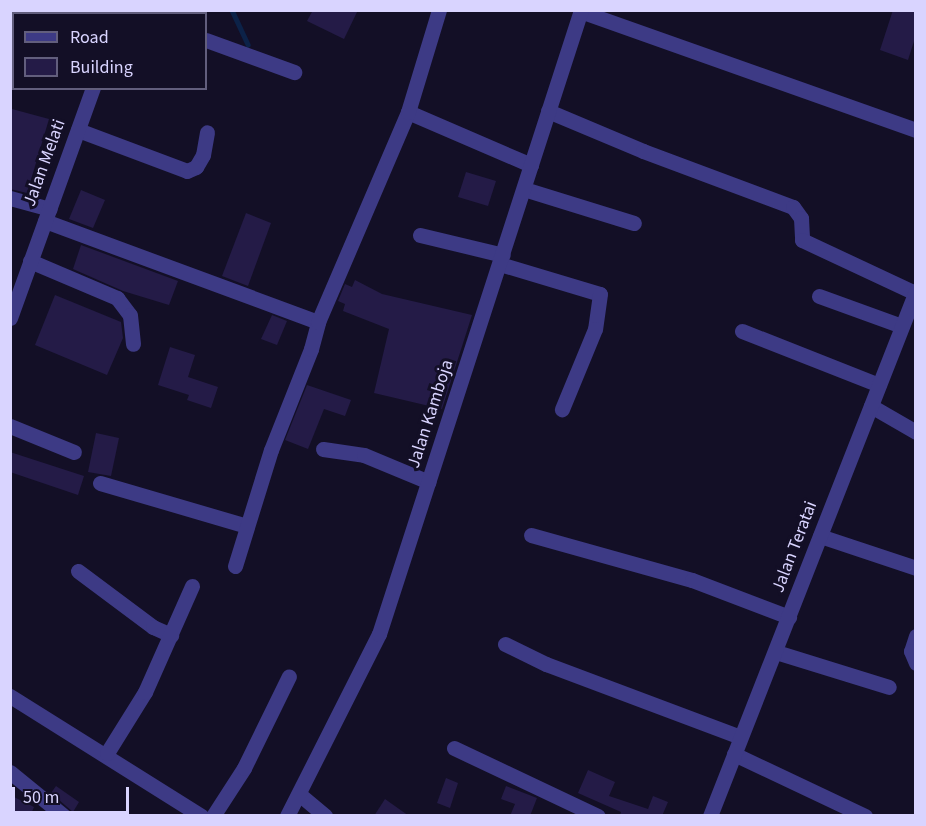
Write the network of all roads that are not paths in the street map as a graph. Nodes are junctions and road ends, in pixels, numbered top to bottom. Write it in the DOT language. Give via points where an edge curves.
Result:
graph roads {
  1 [pos="439,10"];
  2 [pos="580,11"];
  3 [pos="207,40"];
  4 [pos="294,72"];
  5 [pos="92,90"];
  6 [pos="548,111"];
  7 [pos="408,112"];
  8 [pos="78,130"];
  9 [pos="915,130"];
  10 [pos="207,132"];
  11 [pos="531,165"];
  12 [pos="524,189"];
  13 [pos="10,198"];
  14 [pos="47,215"];
  15 [pos="634,223"];
  16 [pos="420,235"];
  17 [pos="502,259"];
  18 [pos="30,261"];
  19 [pos="915,292"];
  20 [pos="819,296"];
  21 [pos="10,318"];
  22 [pos="318,322"];
  23 [pos="902,326"];
  24 [pos="742,331"];
  25 [pos="133,344"];
  26 [pos="879,385"];
  27 [pos="871,405"];
  28 [pos="562,409"];
  29 [pos="10,426"];
  30 [pos="915,432"];
  31 [pos="323,449"];
  32 [pos="74,452"];
  33 [pos="429,482"];
  34 [pos="100,483"];
  35 [pos="248,526"];
  36 [pos="531,535"];
  37 [pos="820,536"];
  38 [pos="235,566"];
  39 [pos="915,568"];
  40 [pos="78,571"];
  41 [pos="192,586"];
  42 [pos="789,616"];
  43 [pos="171,635"];
  44 [pos="915,636"];
  45 [pos="505,644"];
  46 [pos="776,652"];
  47 [pos="915,663"];
  48 [pos="289,676"];
  49 [pos="889,687"];
  50 [pos="10,696"];
  51 [pos="740,737"];
  52 [pos="454,748"];
  53 [pos="107,753"];
  54 [pos="735,754"];
  55 [pos="10,772"];
  56 [pos="299,794"];
  57 [pos="64,816"];
  58 [pos="201,816"];
  59 [pos="213,816"];
  60 [pos="287,816"];
  61 [pos="325,816"];
  62 [pos="598,816"];
  63 [pos="710,816"];
  64 [pos="864,816"];
  1 -- 7 [label="street"];
  2 -- 6 [label="street, Jalan Kamboja"];
  2 -- 9 [label="street"];
  3 -- 4 [label="street"];
  5 -- 8 [label="street, Jalan Melati"];
  6 -- 11 [label="street, Jalan Kamboja"];
  6 -- 19 [label="street" via="793,207 801,218 802,240"];
  7 -- 11 [label="street"];
  7 -- 22 [label="street"];
  8 -- 10 [label="street" via="187,171 196,167 203,155"];
  8 -- 14 [label="street, Jalan Melati"];
  11 -- 12 [label="street, Jalan Kamboja"];
  12 -- 15 [label="street"];
  12 -- 17 [label="street, Jalan Kamboja"];
  13 -- 14 [label="street"];
  14 -- 18 [label="street, Jalan Melati"];
  14 -- 22 [label="street"];
  16 -- 17 [label="street"];
  17 -- 28 [label="street" via="600,294 595,329"];
  17 -- 33 [label="street, Jalan Kamboja"];
  18 -- 21 [label="street, Jalan Melati"];
  18 -- 25 [label="street" via="117,298 130,315"];
  19 -- 23 [label="street, Jalan Teratai"];
  20 -- 23 [label="street"];
  22 -- 35 [label="street"];
  23 -- 26 [label="street, Jalan Teratai"];
  24 -- 26 [label="street"];
  26 -- 27 [label="street, Jalan Teratai"];
  27 -- 30 [label="street"];
  27 -- 37 [label="street, Jalan Teratai"];
  29 -- 32 [label="street"];
  31 -- 33 [label="street" via="364,455"];
  33 -- 56 [label="street, Jalan Kamboja" via="376,642"];
  34 -- 35 [label="street"];
  35 -- 38 [label="street"];
  36 -- 42 [label="street" via="692,580"];
  37 -- 39 [label="street"];
  37 -- 42 [label="street, Jalan Teratai"];
  40 -- 43 [label="street" via="153,627"];
  41 -- 43 [label="street"];
  42 -- 46 [label="street, Jalan Teratai"];
  43 -- 53 [label="street" via="144,692"];
  44 -- 47 [label="street" via="911,651"];
  45 -- 51 [label="street" via="546,664"];
  46 -- 49 [label="street"];
  46 -- 51 [label="street, Jalan Teratai"];
  48 -- 59 [label="street" via="244,768"];
  50 -- 53 [label="street" via="63,731"];
  51 -- 54 [label="street, Jalan Teratai"];
  52 -- 62 [label="street"];
  53 -- 58 [label="street"];
  54 -- 63 [label="street, Jalan Teratai"];
  54 -- 64 [label="street"];
  55 -- 57 [label="street"];
  56 -- 60 [label="street, Jalan Kamboja"];
  56 -- 61 [label="street"];
}
